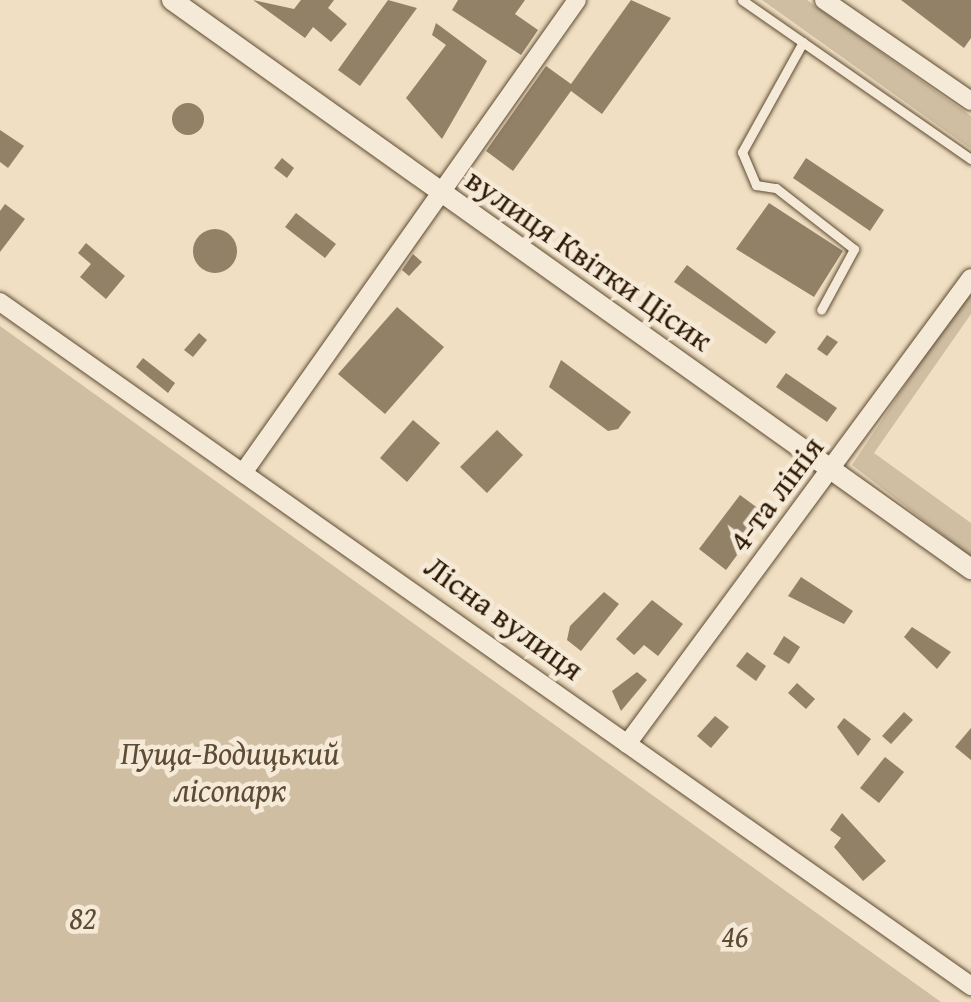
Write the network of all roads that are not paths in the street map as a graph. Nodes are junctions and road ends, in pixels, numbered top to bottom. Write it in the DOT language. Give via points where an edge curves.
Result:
graph roads {
  1 [pos="172,0"];
  2 [pos="577,0"];
  3 [pos="742,0"];
  4 [pos="824,0"];
  5 [pos="803,42"];
  6 [pos="971,101"];
  7 [pos="971,159"];
  8 [pos="441,192"];
  9 [pos="971,278"];
  10 [pos="0,302"];
  11 [pos="821,310"];
  12 [pos="246,470"];
  13 [pos="832,470"];
  14 [pos="971,569"];
  15 [pos="626,744"];
  16 [pos="971,986"];
  1 -- 8 [label="street, вулиця Квітки Цісик"];
  2 -- 8 [label="street"];
  3 -- 5 [label="lane"];
  4 -- 6 [label="street"];
  5 -- 7 [label="lane"];
  5 -- 11 [label="lane" via="742,152 756,185 776,188 854,249"];
  8 -- 12 [label="street"];
  8 -- 13 [label="street, вулиця Квітки Цісик"];
  9 -- 13 [label="street, 4-та лінія"];
  10 -- 12 [label="street, Лісна вулиця"];
  12 -- 15 [label="street, Лісна вулиця"];
  13 -- 14 [label="street, вулиця Квітки Цісик"];
  13 -- 15 [label="street, 4-та лінія"];
  15 -- 16 [label="street, Лісна вулиця"];
}
